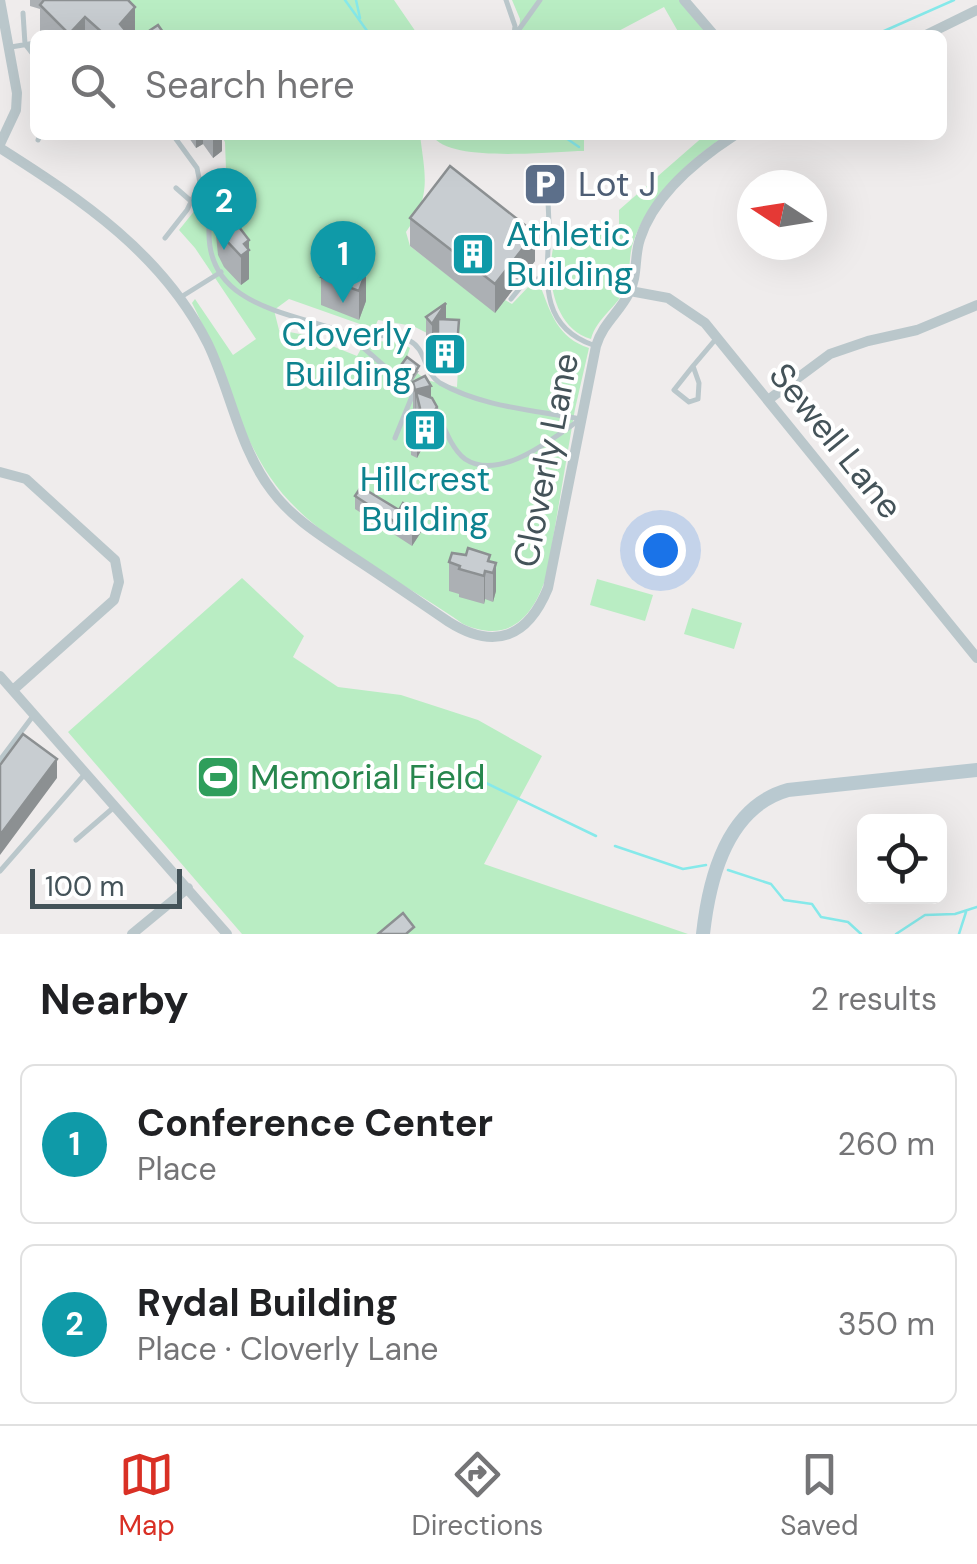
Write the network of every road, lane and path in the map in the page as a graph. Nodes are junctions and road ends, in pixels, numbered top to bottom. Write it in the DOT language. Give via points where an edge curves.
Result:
graph roads {
  1 [pos="0,0"];
  2 [pos="506,0"];
  3 [pos="540,0"];
  4 [pos="684,0"];
  5 [pos="977,10"];
  6 [pos="23,13"];
  7 [pos="513,30"];
  8 [pos="518,30"];
  9 [pos="710,30"];
  10 [pos="936,30"];
  11 [pos="25,44"];
  12 [pos="30,44"];
  13 [pos="8,48"];
  14 [pos="30,50"];
  15 [pos="176,140"];
  16 [pos="729,140"];
  17 [pos="0,146"];
  18 [pos="546,168"];
  19 [pos="176,188"];
  20 [pos="192,202"];
  21 [pos="227,223"];
  22 [pos="165,238"];
  23 [pos="220,272"];
  24 [pos="545,277"];
  25 [pos="630,291"];
  26 [pos="179,298"];
  27 [pos="511,299"];
  28 [pos="977,305"];
  29 [pos="349,335"];
  30 [pos="717,338"];
  31 [pos="596,346"];
  32 [pos="693,366"];
  33 [pos="413,394"];
  34 [pos="768,400"];
  35 [pos="581,419"];
  36 [pos="395,438"];
  37 [pos="0,472"];
  38 [pos="977,658"];
  39 [pos="0,676"];
  40 [pos="13,690"];
  41 [pos="33,716"];
  42 [pos="0,760"];
  43 [pos="977,770"];
  44 [pos="86,773"];
  45 [pos="115,806"];
  46 [pos="76,840"];
  47 [pos="0,872"];
  48 [pos="188,888"];
  49 [pos="132,934"];
  50 [pos="227,934"];
  51 [pos="702,934"];
  1 -- 13 [label="street"];
  2 -- 7 [label="lane"];
  3 -- 8 [label="lane"];
  4 -- 9 [label="street"];
  5 -- 10 [label="street"];
  6 -- 11 [label="lane"];
  11 -- 12 [label="lane"];
  11 -- 13 [label="lane"];
  11 -- 14 [label="lane"];
  13 -- 17 [label="street" via="18,93"];
  15 -- 20 [label="lane" via="200,175"];
  16 -- 25 [label="street, Cloverly Lane" via="650,216"];
  17 -- 26 [label="street, Cloverly Lane" via="104,218 139,248"];
  18 -- 24 [label="lane"];
  19 -- 20 [label="lane"];
  20 -- 22 [label="lane"];
  21 -- 23 [label="lane" via="232,205 217,198 209,210 208,248"];
  23 -- 26 [label="lane"];
  23 -- 29 [label="lane" via="244,299"];
  24 -- 27 [label="lane" via="524,283"];
  24 -- 31 [label="lane" via="565,328"];
  25 -- 30 [label="street, Sewell Lane" via="668,298"];
  25 -- 31 [label="street, Cloverly Lane"];
  26 -- 35 [label="street, Cloverly Lane" via="208,345 261,476 286,508 476,636 500,637 523,627 543,602"];
  28 -- 34 [label="street" via="830,354"];
  29 -- 33 [label="lane"];
  29 -- 35 [label="lane" via="412,341 433,377 469,397"];
  30 -- 32 [label="lane"];
  30 -- 34 [label="street, Sewell Lane"];
  31 -- 35 [label="street, Cloverly Lane"];
  32 -- 32 [label="lane" via="698,400 689,402 674,390"];
  33 -- 35 [label="lane" via="427,398 456,449 476,463 522,459"];
  33 -- 36 [label="lane"];
  34 -- 38 [label="street, Sewell Lane"];
  37 -- 40 [label="street" via="26,478 102,545 115,560 118,582 114,600"];
  39 -- 40 [label="street"];
  40 -- 41 [label="street"];
  41 -- 42 [label="lane"];
  41 -- 44 [label="street"];
  43 -- 51 [label="main road" via="788,790 760,802 740,820 724,850"];
  44 -- 45 [label="street"];
  44 -- 47 [label="lane"];
  45 -- 46 [label="lane"];
  45 -- 48 [label="street"];
  48 -- 49 [label="street"];
  48 -- 50 [label="street"];
}
